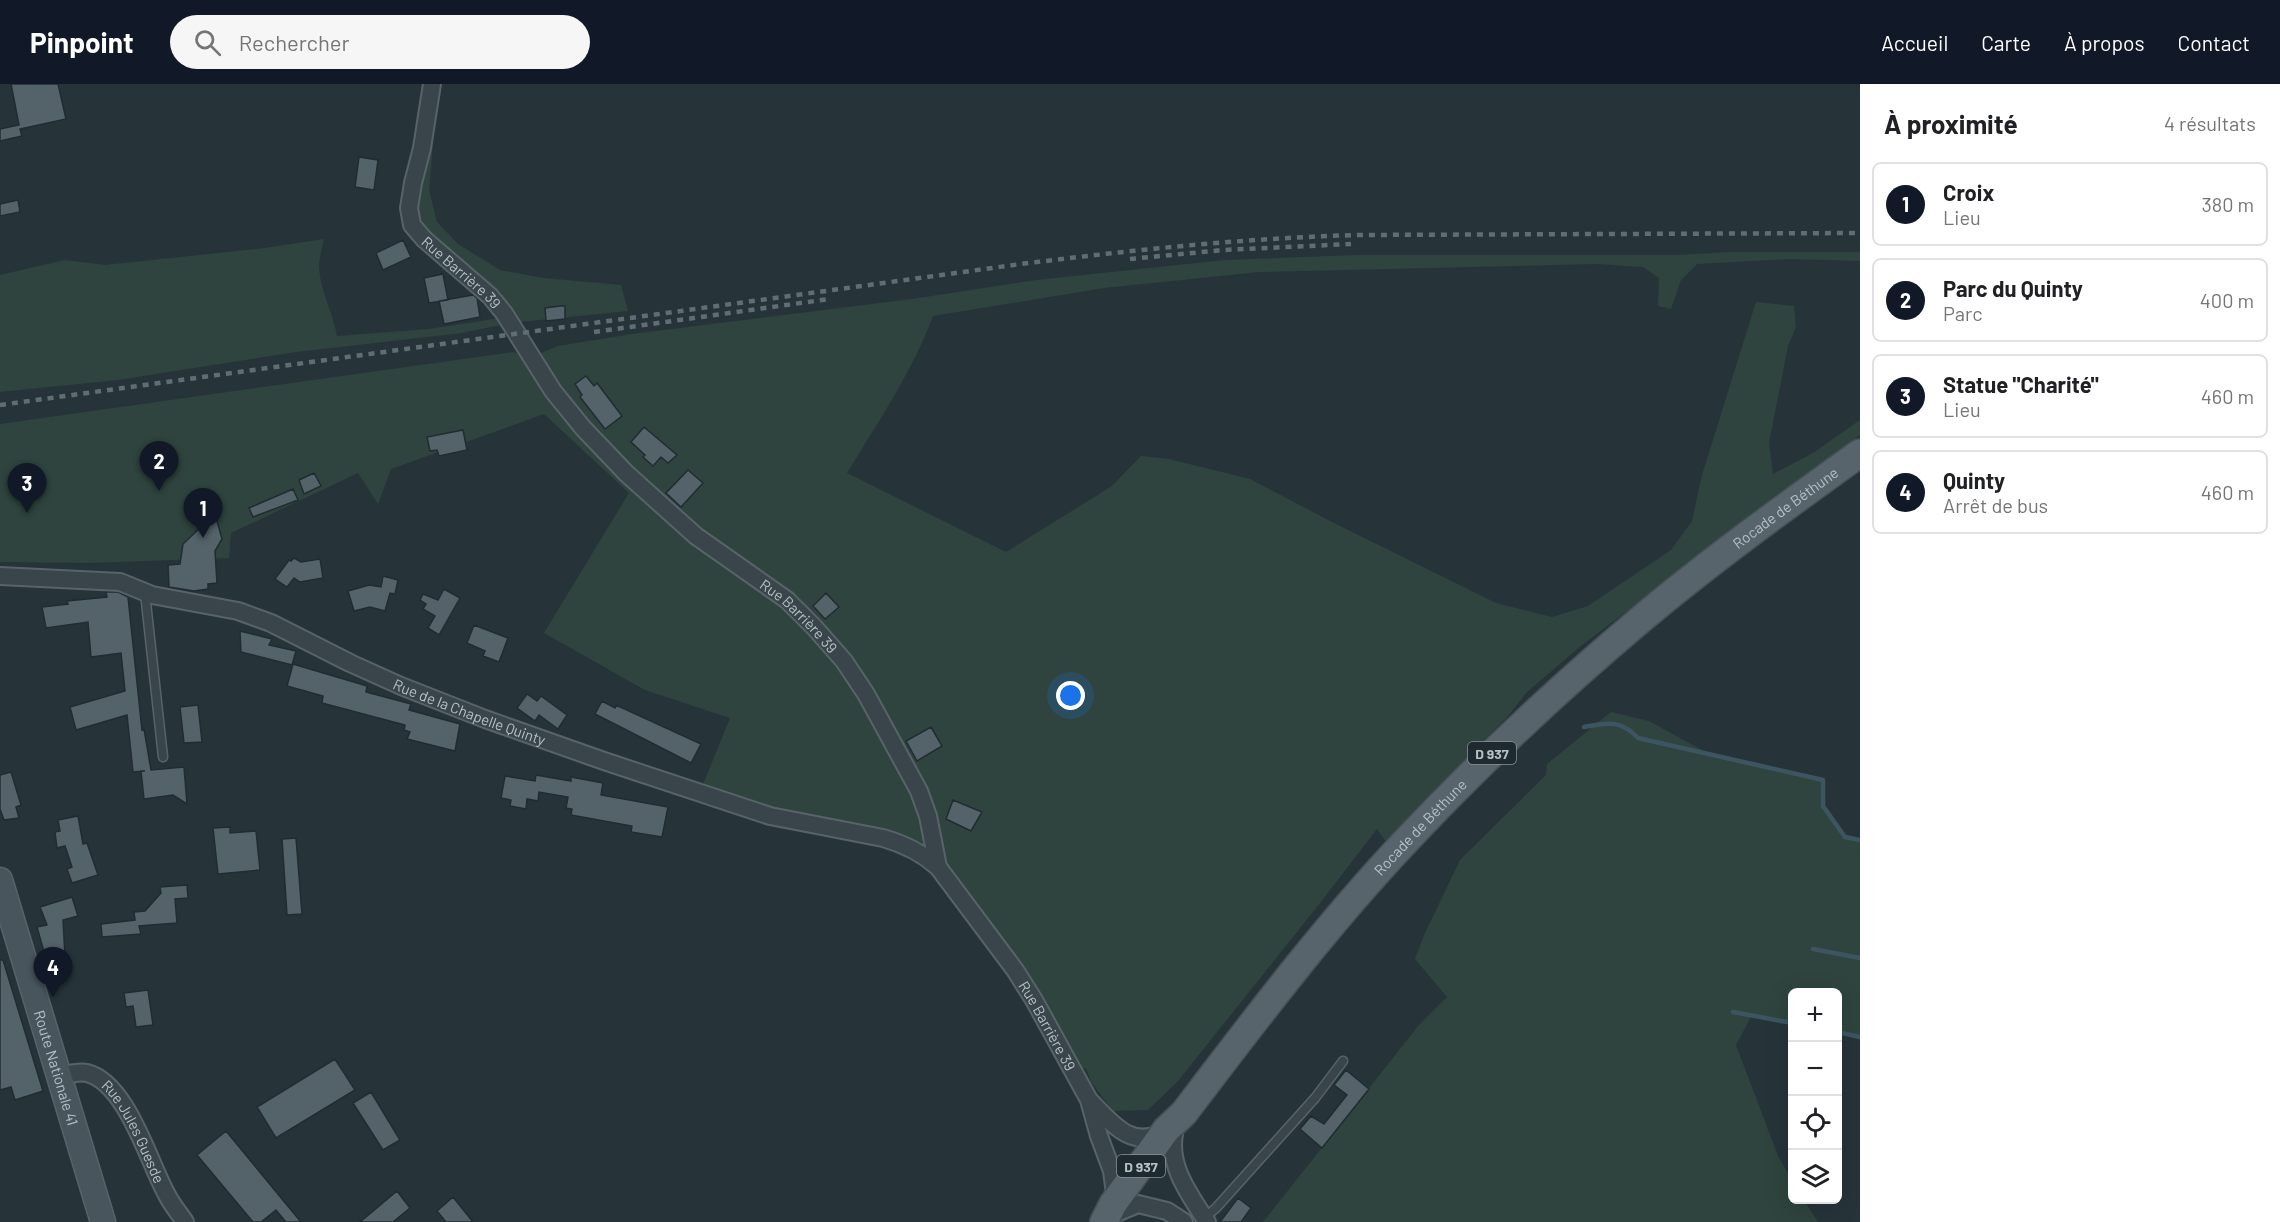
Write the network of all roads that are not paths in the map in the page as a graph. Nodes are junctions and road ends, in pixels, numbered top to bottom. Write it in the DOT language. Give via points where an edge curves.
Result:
graph roads {
  1 [pos="432,84"];
  2 [pos="1860,453"];
  3 [pos="0,576"];
  4 [pos="145,592"];
  5 [pos="163,757"];
  6 [pos="938,867"];
  7 [pos="0,880"];
  8 [pos="1343,1061"];
  9 [pos="60,1076"];
  10 [pos="1089,1100"];
  11 [pos="1175,1126"];
  12 [pos="1111,1215"];
  13 [pos="1204,1220"];
  14 [pos="103,1222"];
  15 [pos="185,1222"];
  16 [pos="1184,1222"];
  1 -- 6 [label="street, Rue Barrière 39" via="409,208 412,225 490,296 553,391 611,458 696,536 787,600 844,661 919,791"];
  2 -- 11 [label="main road, Rocade de Béthune / D 937" via="1647,615 1479,766 1348,906"];
  3 -- 4 [label="street, Rue de la Chapelle Quinty" via="120,582"];
  4 -- 5 [label="lane"];
  4 -- 6 [label="street, Rue de la Chapelle Quinty" via="238,611 272,623 401,686 485,719 770,816 901,843"];
  6 -- 10 [label="street, Rue Barrière 39" via="1015,970"];
  7 -- 9 [label="main road, Route Nationale 41"];
  8 -- 13 [label="lane" via="1315,1098"];
  9 -- 14 [label="main road, Route Nationale 41"];
  9 -- 15 [label="street, Rue Jules Guesde" via="87,1073 120,1099 167,1197"];
  10 -- 11 [label="street, Rue Barrière 39" via="1114,1125 1137,1138 1154,1137"];
  10 -- 12 [label="street, Rue Barrière 39" via="1112,1171 1115,1194"];
  11 -- 12 [label="main road, Rocade de Béthune / D 937"];
  11 -- 13 [label="street" via="1172,1147 1184,1188"];
  12 -- 16 [label="street" via="1138,1204 1167,1211"];
}
